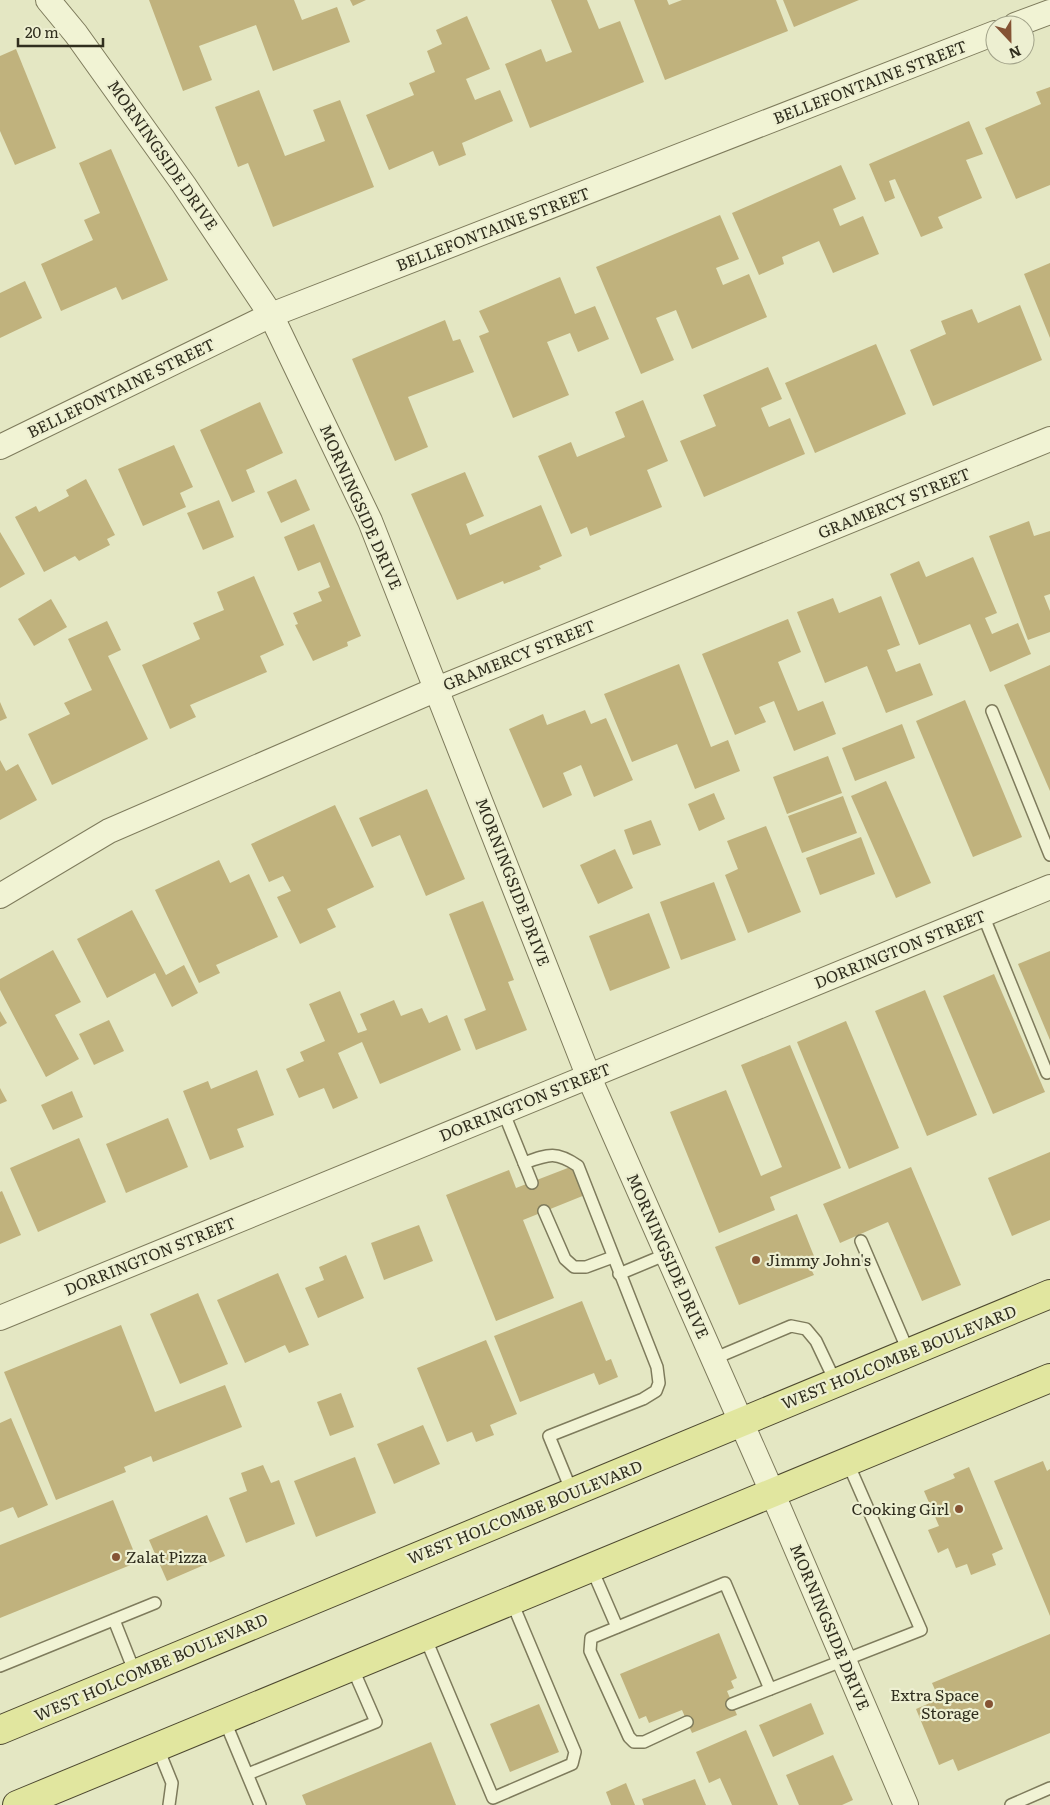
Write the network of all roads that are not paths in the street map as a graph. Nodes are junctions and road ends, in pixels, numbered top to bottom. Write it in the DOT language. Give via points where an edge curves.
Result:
graph roads {
  1 [pos="48,0"];
  2 [pos="1050,12"];
  3 [pos="1035,18"];
  4 [pos="985,37"];
  5 [pos="271,315"];
  6 [pos="1050,439"];
  7 [pos="0,447"];
  8 [pos="437,689"];
  9 [pos="992,711"];
  10 [pos="1050,855"];
  11 [pos="1050,887"];
  12 [pos="0,896"];
  13 [pos="983,915"];
  14 [pos="1047,1073"];
  15 [pos="588,1075"];
  16 [pos="502,1111"];
  17 [pos="524,1163"];
  18 [pos="532,1183"];
  19 [pos="544,1211"];
  20 [pos="861,1241"];
  21 [pos="667,1254"];
  22 [pos="613,1257"];
  23 [pos="619,1274"];
  24 [pos="1050,1294"];
  25 [pos="0,1318"];
  26 [pos="909,1353"];
  27 [pos="713,1359"];
  28 [pos="1050,1378"];
  29 [pos="836,1383"];
  30 [pos="741,1422"];
  31 [pos="847,1461"];
  32 [pos="572,1492"];
  33 [pos="772,1492"];
  34 [pos="590,1566"];
  35 [pos="511,1600"];
  36 [pos="155,1603"];
  37 [pos="114,1620"];
  38 [pos="617,1627"];
  39 [pos="424,1635"];
  40 [pos="844,1659"];
  41 [pos="352,1665"];
  42 [pos="0,1666"];
  43 [pos="135,1673"];
  44 [pos="770,1688"];
  45 [pos="732,1704"];
  46 [pos="224,1718"];
  47 [pos="687,1722"];
  48 [pos="0,1730"];
  49 [pos="157,1746"];
  50 [pos="248,1774"];
  51 [pos="1050,1788"];
  52 [pos="22,1804"];
  53 [pos="169,1805"];
  54 [pos="260,1805"];
  55 [pos="906,1805"];
  56 [pos="1011,1805"];
  1 -- 5 [label="street, MORNINGSIDE DRIVE" via="173,169"];
  2 -- 3 [label="street"];
  4 -- 5 [label="street, BELLEFONTAINE STREET"];
  5 -- 7 [label="street, BELLEFONTAINE STREET"];
  5 -- 8 [label="street, MORNINGSIDE DRIVE" via="370,521"];
  6 -- 8 [label="street, GRAMERCY STREET"];
  8 -- 12 [label="street, GRAMERCY STREET" via="109,831"];
  8 -- 15 [label="street, MORNINGSIDE DRIVE"];
  9 -- 10 [label="lane"];
  11 -- 13 [label="street, DORRINGTON STREET"];
  13 -- 14 [label="lane"];
  13 -- 15 [label="street, DORRINGTON STREET"];
  15 -- 16 [label="street, DORRINGTON STREET"];
  15 -- 21 [label="street, MORNINGSIDE DRIVE"];
  16 -- 17 [label="lane"];
  16 -- 25 [label="street, DORRINGTON STREET"];
  17 -- 18 [label="lane"];
  17 -- 22 [label="lane" via="546,1155 562,1156 578,1166"];
  19 -- 22 [label="lane" via="565,1259 574,1267 586,1267"];
  20 -- 26 [label="lane"];
  21 -- 23 [label="lane"];
  21 -- 27 [label="street, MORNINGSIDE DRIVE"];
  22 -- 23 [label="lane"];
  23 -- 32 [label="lane" via="657,1367 659,1383 656,1391 643,1399 549,1436"];
  24 -- 26 [label="main road, WEST HOLCOMBE BOULEVARD"];
  26 -- 29 [label="main road, WEST HOLCOMBE BOULEVARD"];
  27 -- 29 [label="lane" via="791,1326 806,1329 816,1341"];
  27 -- 30 [label="street, MORNINGSIDE DRIVE"];
  28 -- 31 [label="main road"];
  29 -- 30 [label="main road, WEST HOLCOMBE BOULEVARD"];
  30 -- 32 [label="main road, WEST HOLCOMBE BOULEVARD"];
  30 -- 33 [label="street, MORNINGSIDE DRIVE"];
  31 -- 33 [label="main road"];
  31 -- 40 [label="lane" via="921,1630"];
  32 -- 43 [label="main road, WEST HOLCOMBE BOULEVARD"];
  33 -- 34 [label="main road"];
  33 -- 40 [label="street, MORNINGSIDE DRIVE"];
  34 -- 35 [label="main road"];
  34 -- 38 [label="lane"];
  35 -- 39 [label="main road"];
  35 -- 39 [label="lane" via="575,1752 572,1764 493,1798"];
  36 -- 37 [label="lane"];
  37 -- 42 [label="lane"];
  37 -- 43 [label="lane"];
  38 -- 44 [label="lane" via="724,1583"];
  38 -- 47 [label="lane" via="591,1638 590,1651 629,1737 634,1742 644,1742"];
  39 -- 41 [label="main road"];
  40 -- 44 [label="lane"];
  40 -- 55 [label="street, MORNINGSIDE DRIVE"];
  41 -- 46 [label="main road"];
  41 -- 50 [label="lane" via="376,1722"];
  43 -- 48 [label="main road, WEST HOLCOMBE BOULEVARD"];
  44 -- 45 [label="lane"];
  46 -- 49 [label="main road"];
  46 -- 50 [label="lane"];
  49 -- 52 [label="main road"];
  49 -- 53 [label="lane" via="172,1783"];
  50 -- 54 [label="lane"];
  51 -- 56 [label="lane"];
}
